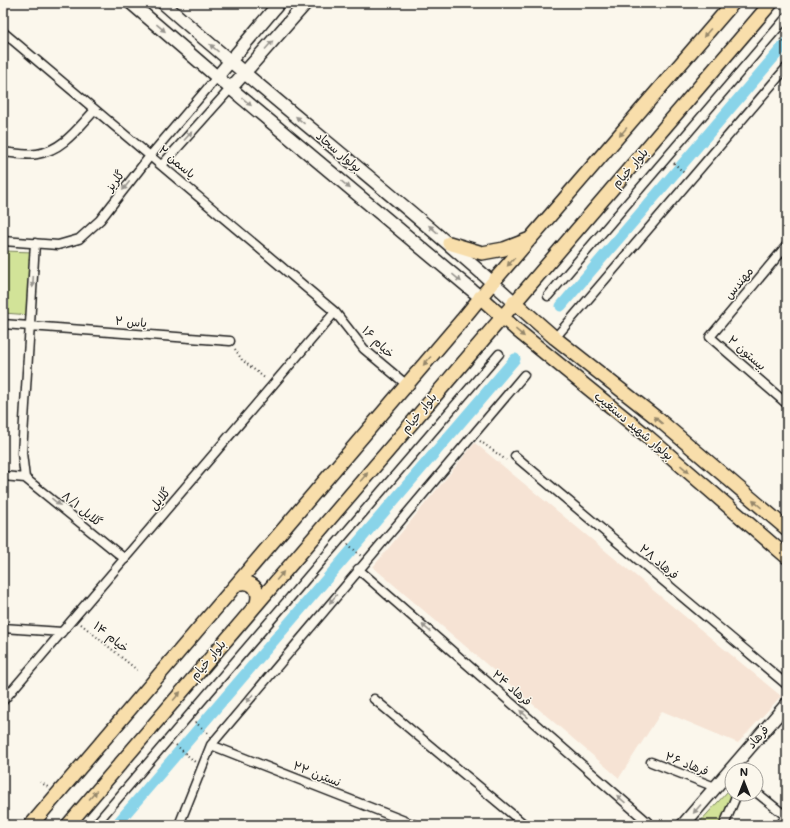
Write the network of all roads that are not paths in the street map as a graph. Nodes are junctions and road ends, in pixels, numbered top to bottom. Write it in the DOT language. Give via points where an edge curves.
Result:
graph roads {
  1 [pos="131,3"];
  2 [pos="163,3"];
  3 [pos="279,3"];
  4 [pos="306,3"];
  5 [pos="733,3"];
  6 [pos="771,3"];
  7 [pos="787,16"];
  8 [pos="3,32"];
  9 [pos="230,62"];
  10 [pos="787,67"];
  11 [pos="243,74"];
  12 [pos="216,77"];
  13 [pos="231,88"];
  14 [pos="95,110"];
  15 [pos="3,152"];
  16 [pos="150,156"];
  17 [pos="162,165"];
  18 [pos="531,239"];
  19 [pos="3,241"];
  20 [pos="35,243"];
  21 [pos="449,243"];
  22 [pos="787,245"];
  23 [pos="493,282"];
  24 [pos="548,296"];
  25 [pos="480,297"];
  26 [pos="514,302"];
  27 [pos="335,312"];
  28 [pos="502,318"];
  29 [pos="3,324"];
  30 [pos="30,326"];
  31 [pos="710,337"];
  32 [pos="554,338"];
  33 [pos="230,341"];
  34 [pos="498,354"];
  35 [pos="524,375"];
  36 [pos="407,385"];
  37 [pos="787,404"];
  38 [pos="515,456"];
  39 [pos="3,476"];
  40 [pos="25,478"];
  41 [pos="787,529"];
  42 [pos="787,557"];
  43 [pos="125,558"];
  44 [pos="358,569"];
  45 [pos="237,584"];
  46 [pos="257,603"];
  47 [pos="3,628"];
  48 [pos="62,632"];
  49 [pos="787,685"];
  50 [pos="374,699"];
  51 [pos="3,701"];
  52 [pos="787,704"];
  53 [pos="213,742"];
  54 [pos="651,762"];
  55 [pos="739,762"];
  56 [pos="724,779"];
  57 [pos="715,788"];
  58 [pos="764,799"];
  59 [pos="734,802"];
  60 [pos="786,817"];
  61 [pos="31,825"];
  62 [pos="68,825"];
  63 [pos="95,825"];
  64 [pos="179,825"];
  65 [pos="415,825"];
  66 [pos="525,825"];
  67 [pos="651,825"];
  68 [pos="683,825"];
  69 [pos="724,825"];
  70 [pos="781,825"];
  1 -- 12 [label="main road, بولوار سجاد, one-way"];
  9 -- 2 [label="main road, بولوار سجاد, one-way"];
  3 -- 9 [label="main road"];
  11 -- 4 [label="main road, one-way"];
  5 -- 18 [label="main road, one-way"];
  6 -- 26 [label="main road, بلوار خیام"];
  7 -- 24 [label="street"];
  8 -- 14 [label="street, یاسمن ۲"];
  9 -- 11 [label="main road, بولوار سجاد"];
  9 -- 12 [label="main road"];
  10 -- 32 [label="street"];
  11 -- 13 [label="main road"];
  21 -- 11 [label="main road, بولوار سجاد, one-way"];
  12 -- 13 [label="main road, بولوار سجاد"];
  12 -- 16 [label="street, گلریز"];
  17 -- 13 [label="street, one-way"];
  13 -- 25 [label="main road, بولوار سجاد, one-way"];
  14 -- 15 [label="street" via="55,149 36,154"];
  14 -- 16 [label="street, یاسمن ۲"];
  16 -- 17 [label="street, یاسمن ۲"];
  16 -- 20 [label="street, گلریز, one-way" via="100,220 79,239 58,245"];
  17 -- 27 [label="street, یاسمن ۲"];
  18 -- 21 [label="main road" via="504,249 482,253"];
  18 -- 23 [label="main road, one-way"];
  19 -- 20 [label="street, گلریز"];
  20 -- 30 [label="street, one-way"];
  21 -- 23 [label="main road, بولوار سجاد"];
  22 -- 31 [label="street, مهندس"];
  23 -- 25 [label="main road"];
  23 -- 26 [label="main road, بولوار سجاد"];
  25 -- 28 [label="main road, بولوار شهید دستغیب"];
  25 -- 36 [label="main road, one-way"];
  26 -- 28 [label="main road, بلوار خیام"];
  26 -- 32 [label="main road, بولوار شهید دستغیب"];
  27 -- 36 [label="street, خیام ۱۶" via="364,348"];
  27 -- 43 [label="street, گلایل"];
  28 -- 42 [label="main road, بولوار شهید دستغیب, one-way" via="647,436"];
  46 -- 28 [label="main road, بلوار خیام, one-way"];
  29 -- 30 [label="street, یاس ۲"];
  30 -- 33 [label="street, یاس ۲"];
  30 -- 40 [label="street" via="22,453"];
  31 -- 37 [label="street, بیستون ۲"];
  41 -- 32 [label="main road, بولوار شهید دستغیب, one-way" via="658,420"];
  34 -- 63 [label="street"];
  35 -- 44 [label="street"];
  36 -- 45 [label="main road"];
  38 -- 49 [label="street, فرهاد ۲۸"];
  39 -- 40 [label="street"];
  40 -- 43 [label="street, گلایل ۸/۱, one-way"];
  43 -- 48 [label="street, گلایل"];
  44 -- 53 [label="street, one-way"];
  67 -- 44 [label="street, فرهاد ۲۴, one-way"];
  45 -- 46 [label="main road" via="246,582 254,586 259,594"];
  45 -- 61 [label="main road"];
  62 -- 46 [label="main road, بلوار خیام, one-way"];
  47 -- 48 [label="street"];
  48 -- 51 [label="street, گلایل"];
  50 -- 66 [label="street"];
  52 -- 55 [label="main road, فرهاد"];
  53 -- 64 [label="street"];
  53 -- 65 [label="street, نسترن ۲۲"];
  54 -- 57 [label="street, فرهاد ۲۶"];
  56 -- 57 [label="main road, فرهاد"];
  57 -- 68 [label="main road, فرهاد, one-way"];
  58 -- 60 [label="street"];
  59 -- 69 [label="street"];
  60 -- 70 [label="street"];
}
